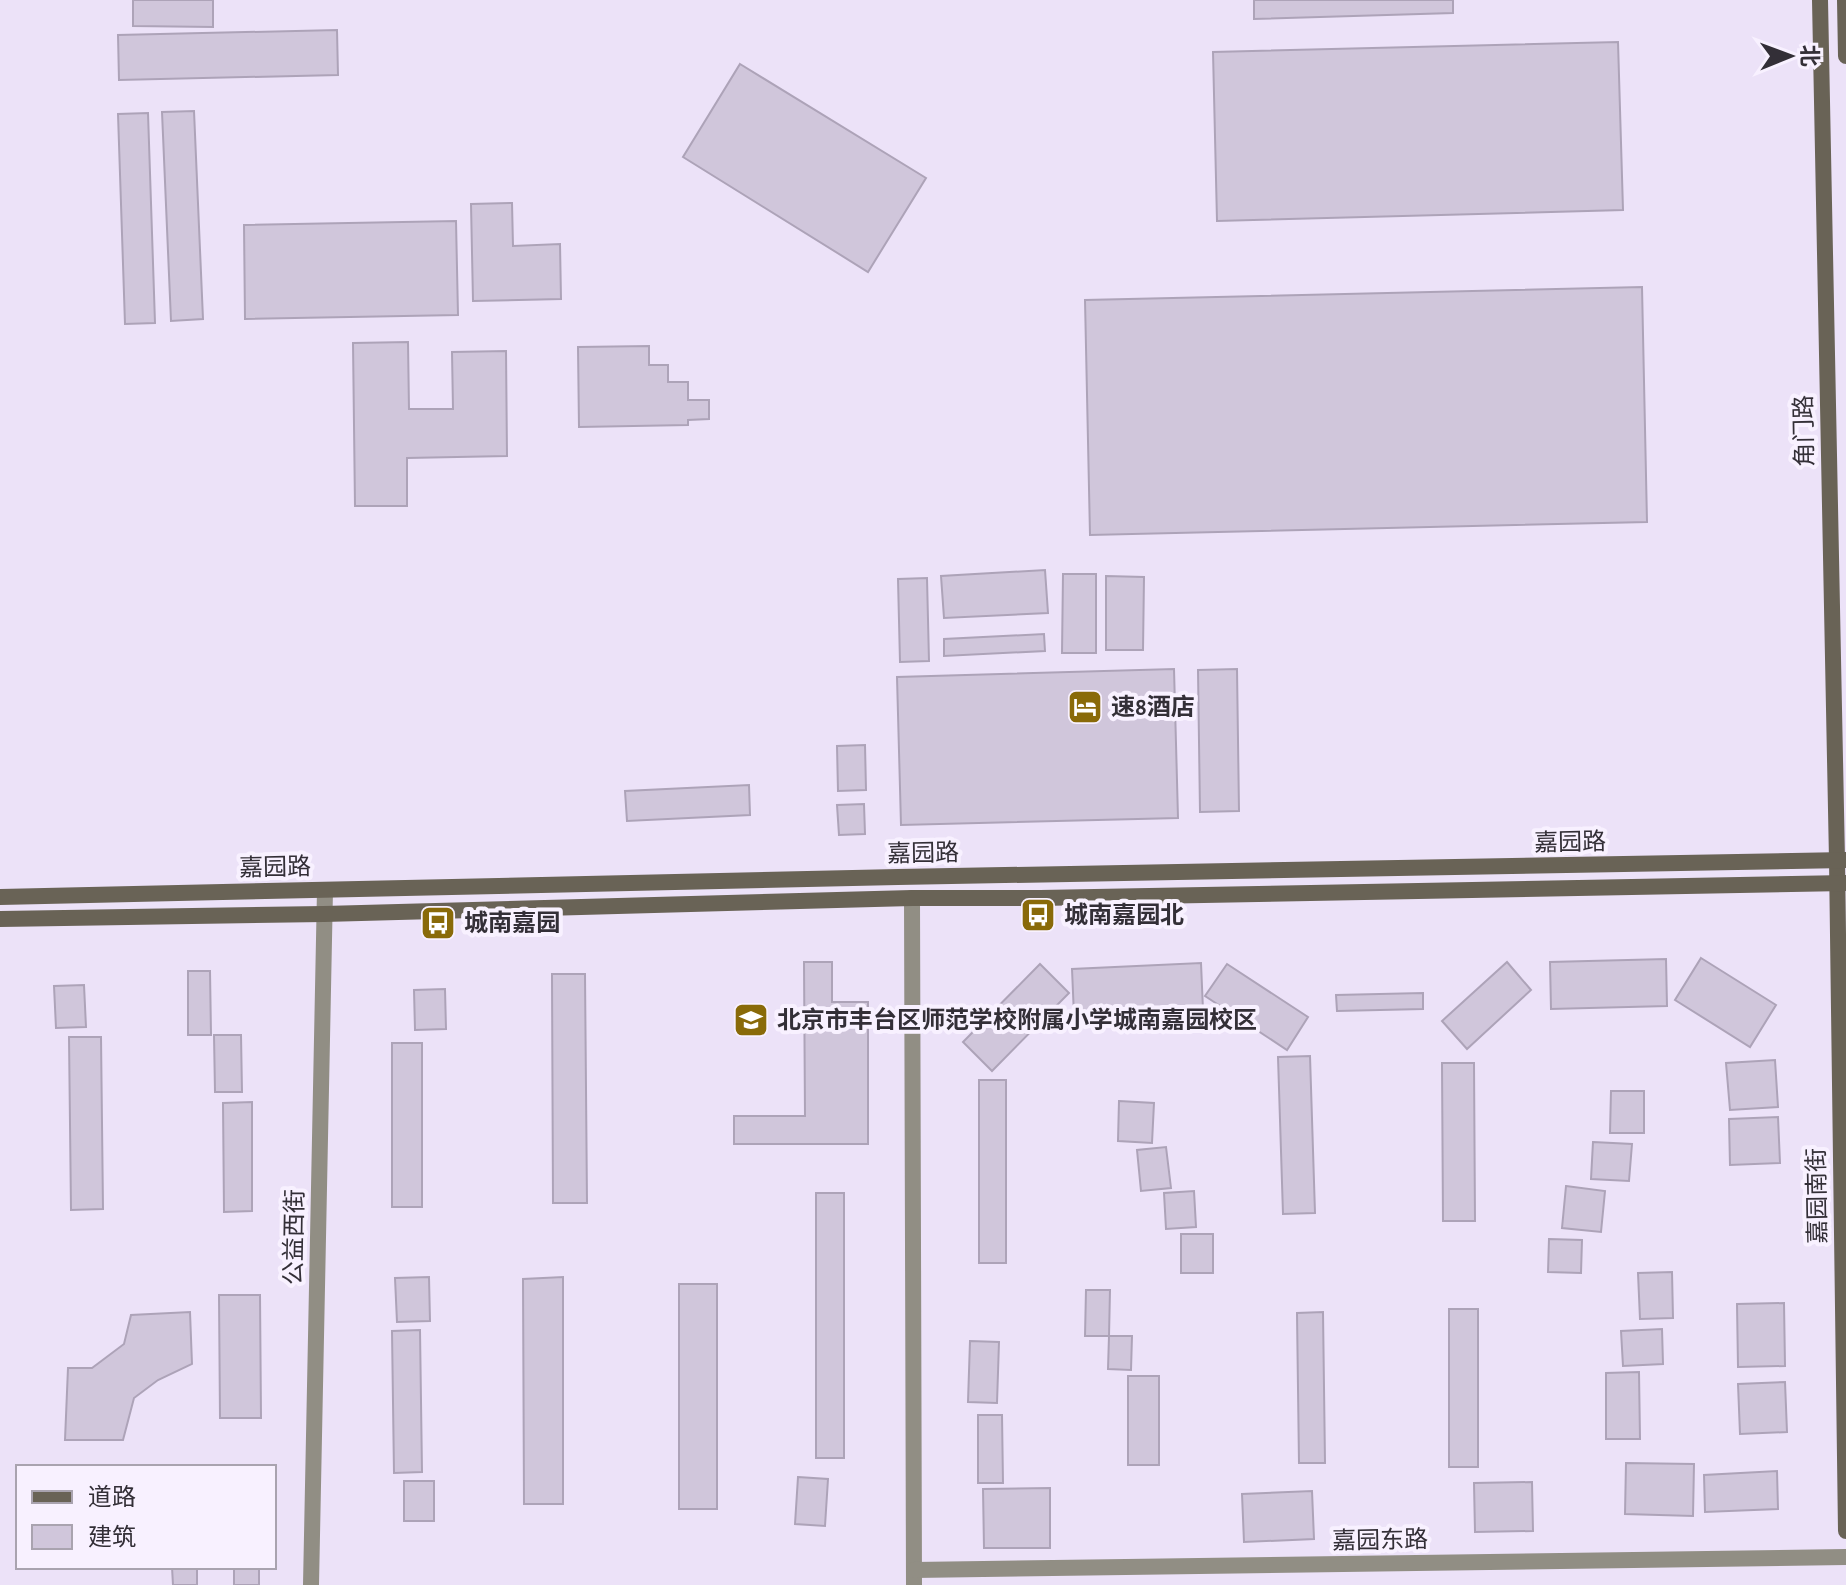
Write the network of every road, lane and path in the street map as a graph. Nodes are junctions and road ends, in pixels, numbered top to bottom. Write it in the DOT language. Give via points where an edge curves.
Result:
graph roads {
  1 [pos="1820,0"];
  2 [pos="1845,0"];
  3 [pos="1846,56"];
  4 [pos="1841,860"];
  5 [pos="1842,883"];
  6 [pos="325,890"];
  7 [pos="0,897"];
  8 [pos="912,898"];
  9 [pos="324,914"];
  10 [pos="0,919"];
  11 [pos="1846,1531"];
  12 [pos="1846,1557"];
  13 [pos="914,1578"];
  14 [pos="311,1585"];
  1 -- 4 [label="main road, 角门路"];
  2 -- 3 [label="main road"];
  4 -- 5 [label="main road, 嘉园南街"];
  4 -- 6 [label="main road, 嘉园路"];
  5 -- 8 [label="main road, 嘉园路"];
  5 -- 11 [label="main road, 嘉园南街"];
  6 -- 7 [label="main road, 嘉园路"];
  6 -- 9 [label="street, 公益西街"];
  8 -- 9 [label="main road, 嘉园路"];
  8 -- 13 [label="street"];
  9 -- 10 [label="main road, 嘉园路"];
  9 -- 14 [label="street, 公益西街"];
  12 -- 13 [label="street, 嘉园东路"];
}
